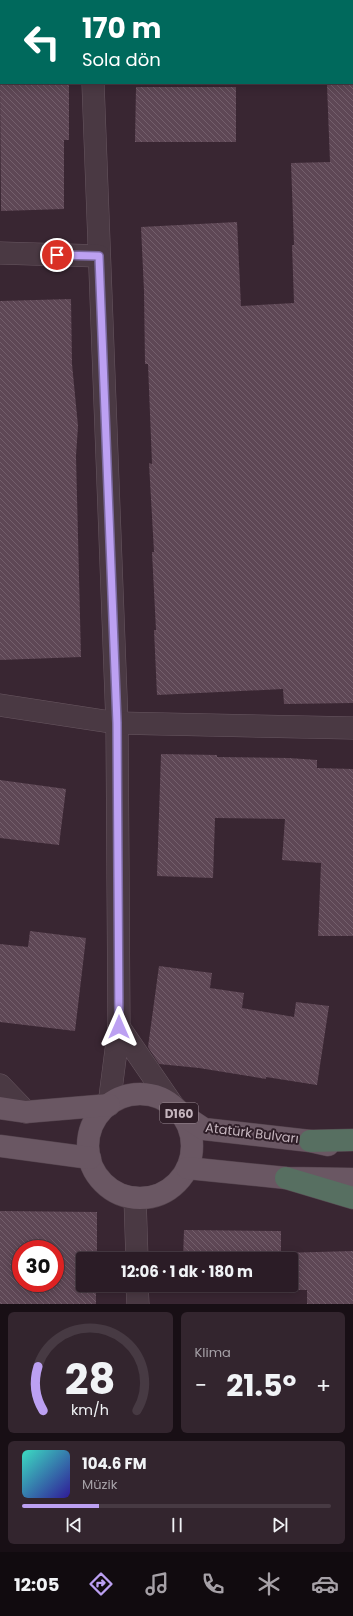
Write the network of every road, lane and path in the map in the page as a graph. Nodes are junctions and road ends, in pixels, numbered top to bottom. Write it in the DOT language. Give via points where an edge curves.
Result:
graph roads {
  1 [pos="93,84"];
  2 [pos="0,253"];
  3 [pos="99,256"];
  4 [pos="0,706"];
  5 [pos="117,723"];
  6 [pos="353,728"];
  7 [pos="119,1027"];
  8 [pos="0,1085"];
  9 [pos="109,1104"];
  10 [pos="0,1108"];
  11 [pos="176,1110"];
  12 [pos="26,1112"];
  13 [pos="353,1140"];
  14 [pos="310,1141"];
  15 [pos="0,1146"];
  16 [pos="353,1151"];
  17 [pos="90,1158"];
  18 [pos="187,1168"];
  19 [pos="286,1178"];
  20 [pos="353,1179"];
  21 [pos="135,1198"];
  22 [pos="353,1198"];
  23 [pos="137,1252"];
  24 [pos="137,1292"];
  25 [pos="138,1304"];
  1 -- 3 [label="street"];
  2 -- 3 [label="street"];
  3 -- 5 [label="street"];
  4 -- 5 [label="street"];
  5 -- 6 [label="street"];
  5 -- 7 [label="street"];
  7 -- 9 [label="street"];
  7 -- 11 [label="street"];
  8 -- 12 [label="street"];
  9 -- 11 [label="main road, D160" via="123,1097 140,1094 157,1097"];
  9 -- 12 [label="main road, D160"];
  9 -- 17 [label="main road, D160" via="97,1116 90,1132"];
  10 -- 12 [label="main road, D160"];
  11 -- 14 [label="main road, Atatürk Bulvarı / D160" via="204,1130"];
  11 -- 18 [label="main road, D160" via="183,1118 190,1134 192,1151"];
  13 -- 14 [label="highway"];
  14 -- 16 [label="main road, D160"];
  15 -- 17 [label="main road"];
  17 -- 21 [label="main road, D160" via="100,1180 113,1191"];
  18 -- 19 [label="main road"];
  18 -- 21 [label="main road, D160" via="177,1182 163,1193"];
  19 -- 20 [label="main road"];
  19 -- 22 [label="highway"];
  21 -- 23 [label="street"];
  24 -- 25 [label="street"];
}
